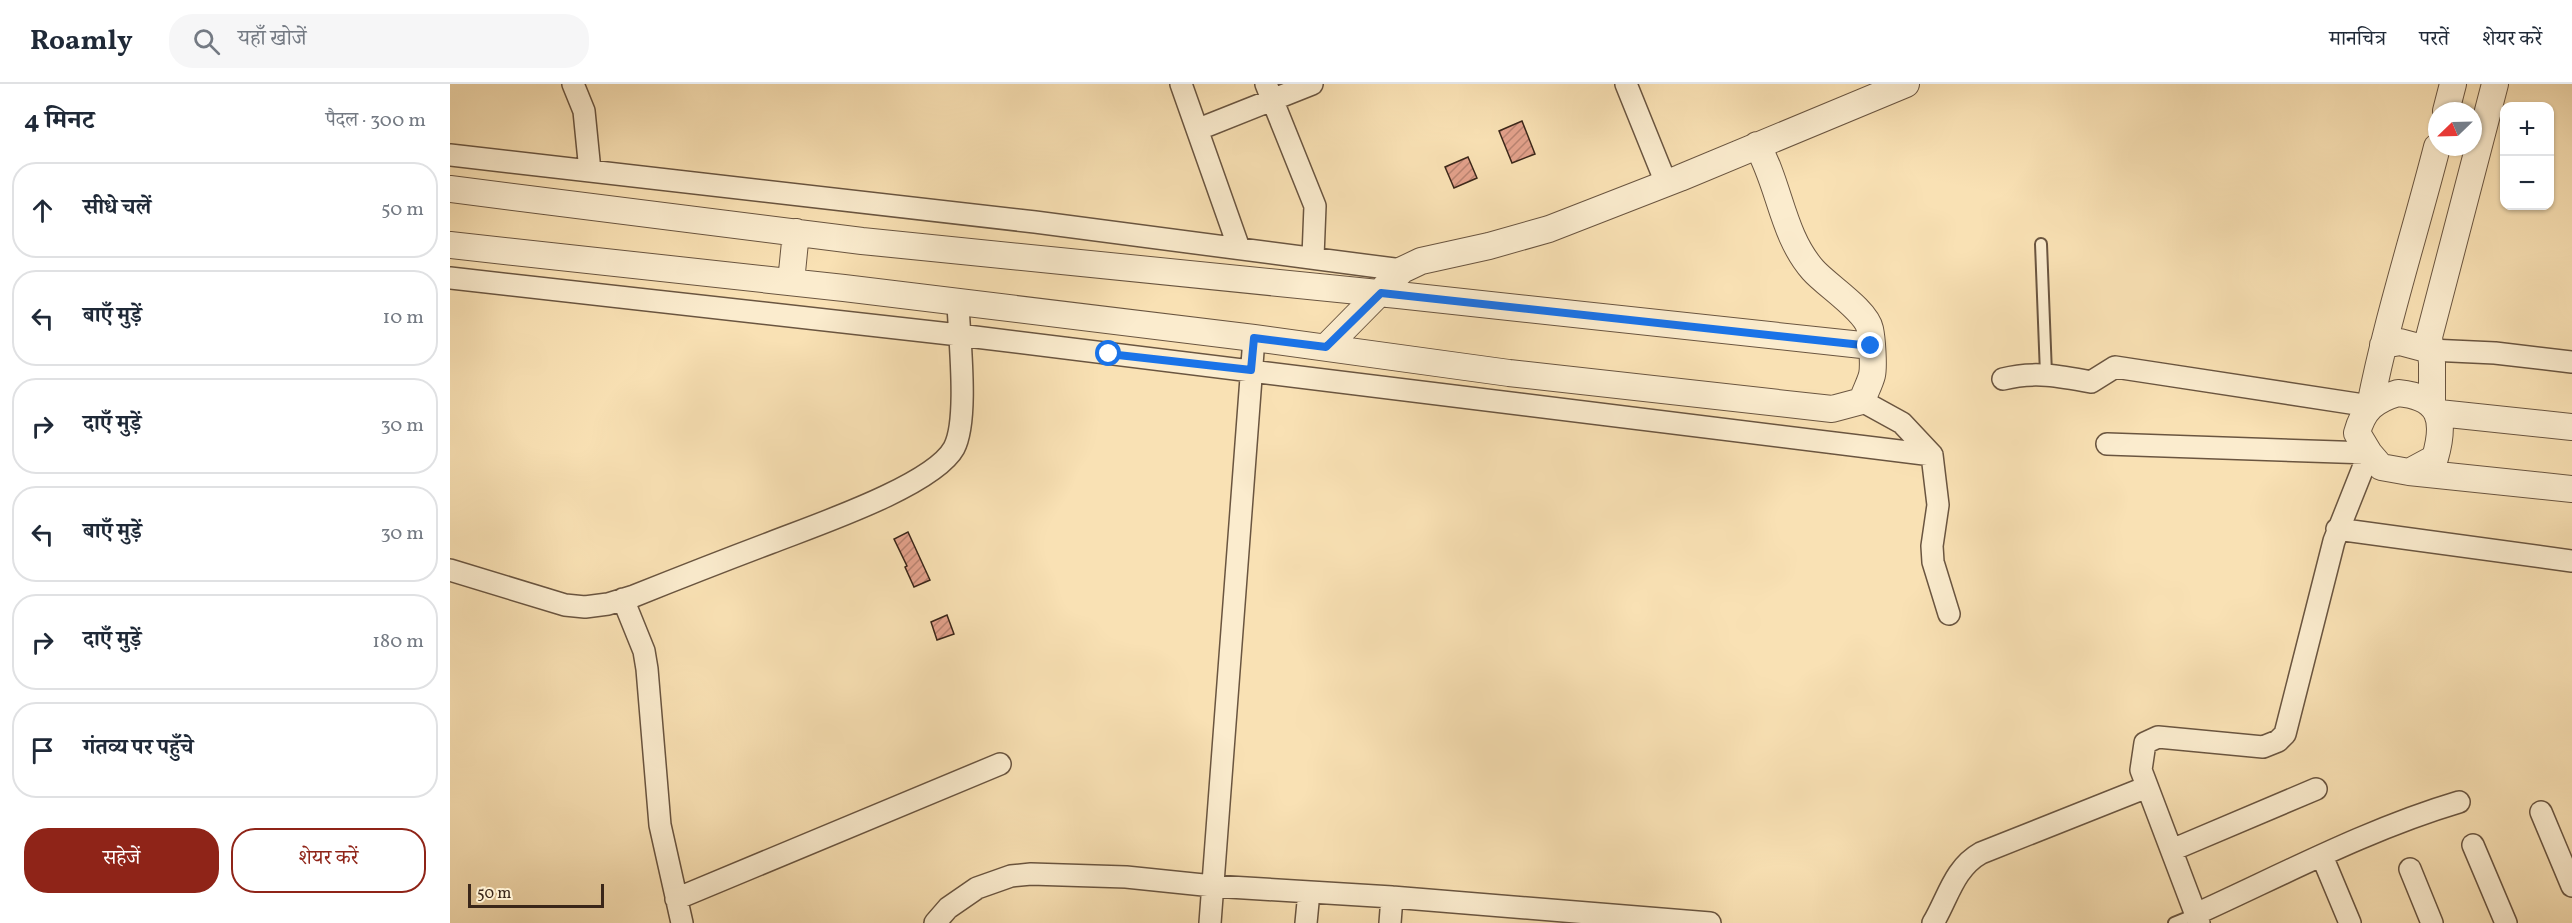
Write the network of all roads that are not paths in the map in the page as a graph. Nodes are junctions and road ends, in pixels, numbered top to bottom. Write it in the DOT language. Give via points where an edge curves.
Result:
graph roads {
  1 [pos="573,84"];
  2 [pos="1181,84"];
  3 [pos="1312,84"];
  4 [pos="1626,84"];
  5 [pos="1906,84"];
  6 [pos="2453,84"];
  7 [pos="2495,84"];
  8 [pos="1269,92"];
  9 [pos="2448,102"];
  10 [pos="1198,129"];
  11 [pos="1757,145"];
  12 [pos="450,155"];
  13 [pos="2435,156"];
  14 [pos="590,171"];
  15 [pos="1666,183"];
  16 [pos="450,189"];
  17 [pos="796,232"];
  18 [pos="2041,244"];
  19 [pos="450,245"];
  20 [pos="1239,248"];
  21 [pos="1313,257"];
  22 [pos="1402,270"];
  23 [pos="450,278"];
  24 [pos="791,282"];
  25 [pos="1381,293"];
  26 [pos="958,303"];
  27 [pos="959,335"];
  28 [pos="1254,338"];
  29 [pos="2383,345"];
  30 [pos="1871,346"];
  31 [pos="1326,347"];
  32 [pos="2430,350"];
  33 [pos="2572,362"];
  34 [pos="1251,370"];
  35 [pos="2046,374"];
  36 [pos="2002,379"];
  37 [pos="1862,400"];
  38 [pos="2370,406"];
  39 [pos="2435,409"];
  40 [pos="2572,428"];
  41 [pos="2107,444"];
  42 [pos="2369,453"];
  43 [pos="1932,455"];
  44 [pos="2409,472"];
  45 [pos="2572,489"];
  46 [pos="2337,529"];
  47 [pos="2572,561"];
  48 [pos="450,570"];
  49 [pos="623,599"];
  50 [pos="1949,614"];
  51 [pos="1000,764"];
  52 [pos="2147,788"];
  53 [pos="2316,789"];
  54 [pos="2459,802"];
  55 [pos="2541,812"];
  56 [pos="2473,844"];
  57 [pos="2172,850"];
  58 [pos="2322,856"];
  59 [pos="2410,869"];
  60 [pos="1213,886"];
  61 [pos="2572,886"];
  62 [pos="1309,892"];
  63 [pos="1392,897"];
  64 [pos="676,899"];
  65 [pos="1461,913"];
  66 [pos="1526,916"];
  67 [pos="1599,919"];
  68 [pos="2197,919"];
  69 [pos="1664,921"];
  70 [pos="682,923"];
  71 [pos="935,923"];
  72 [pos="1210,923"];
  73 [pos="1306,923"];
  74 [pos="1390,923"];
  75 [pos="1710,923"];
  76 [pos="1933,923"];
  77 [pos="2174,923"];
  78 [pos="2350,923"];
  79 [pos="2433,923"];
  80 [pos="2505,923"];
  1 -- 14 [label="street" via="584,111"];
  2 -- 10 [label="street"];
  3 -- 8 [label="street"];
  4 -- 15 [label="street"];
  5 -- 11 [label="street"];
  6 -- 9 [label="street"];
  7 -- 32 [label="street" via="2429,337"];
  8 -- 10 [label="street"];
  8 -- 21 [label="street" via="1315,206"];
  10 -- 20 [label="street"];
  11 -- 15 [label="street"];
  11 -- 30 [label="street" via="1802,255 1870,327"];
  12 -- 14 [label="street"];
  13 -- 29 [label="street"];
  14 -- 20 [label="street"];
  15 -- 22 [label="street" via="1549,228 1437,256"];
  16 -- 17 [label="street"];
  17 -- 24 [label="street"];
  17 -- 25 [label="street"];
  18 -- 35 [label="lane"];
  19 -- 24 [label="street"];
  20 -- 21 [label="street"];
  21 -- 22 [label="street"];
  22 -- 25 [label="street"];
  23 -- 27 [label="street"];
  24 -- 26 [label="street"];
  25 -- 30 [label="street"];
  25 -- 31 [label="street"];
  26 -- 27 [label="street"];
  26 -- 28 [label="street"];
  27 -- 34 [label="street"];
  27 -- 49 [label="street" via="959,434 946,458 933,470 862,506"];
  28 -- 31 [label="street"];
  28 -- 34 [label="street"];
  29 -- 32 [label="street" via="2400,342"];
  29 -- 38 [label="street"];
  30 -- 37 [label="street" via="1872,374"];
  31 -- 37 [label="street" via="1509,373 1832,409"];
  32 -- 33 [label="street"];
  32 -- 39 [label="street"];
  34 -- 43 [label="street"];
  34 -- 60 [label="street"];
  35 -- 36 [label="street"];
  35 -- 38 [label="street" via="2091,381 2115,367"];
  37 -- 43 [label="street" via="1902,423"];
  38 -- 39 [label="street" via="2397,393 2413,395"];
  38 -- 42 [label="street" via="2357,434"];
  39 -- 40 [label="street"];
  39 -- 44 [label="street" via="2441,428 2435,458"];
  41 -- 42 [label="street"];
  42 -- 44 [label="street" via="2381,466"];
  42 -- 46 [label="street"];
  43 -- 50 [label="street" via="1938,505 1933,562"];
  44 -- 45 [label="street"];
  46 -- 47 [label="street"];
  46 -- 52 [label="street" via="2285,734 2263,747 2172,737 2151,739 2145,743 2141,758"];
  48 -- 49 [label="street" via="565,605 585,607"];
  49 -- 64 [label="street" via="644,651 660,825"];
  51 -- 64 [label="street"];
  52 -- 57 [label="street"];
  52 -- 76 [label="street" via="1970,859 1954,880"];
  53 -- 57 [label="street"];
  54 -- 58 [label="street" via="2425,812"];
  55 -- 61 [label="street"];
  56 -- 80 [label="street"];
  57 -- 68 [label="street"];
  58 -- 68 [label="street"];
  58 -- 78 [label="street"];
  59 -- 79 [label="street"];
  60 -- 62 [label="street"];
  60 -- 71 [label="street" via="1126,877 1011,876 966,894"];
  60 -- 72 [label="street"];
  62 -- 63 [label="street"];
  62 -- 73 [label="street"];
  63 -- 65 [label="street"];
  63 -- 74 [label="street"];
  64 -- 70 [label="street"];
  65 -- 66 [label="street"];
  66 -- 67 [label="street"];
  67 -- 69 [label="street"];
  68 -- 77 [label="lane"];
  69 -- 75 [label="street"];
}
